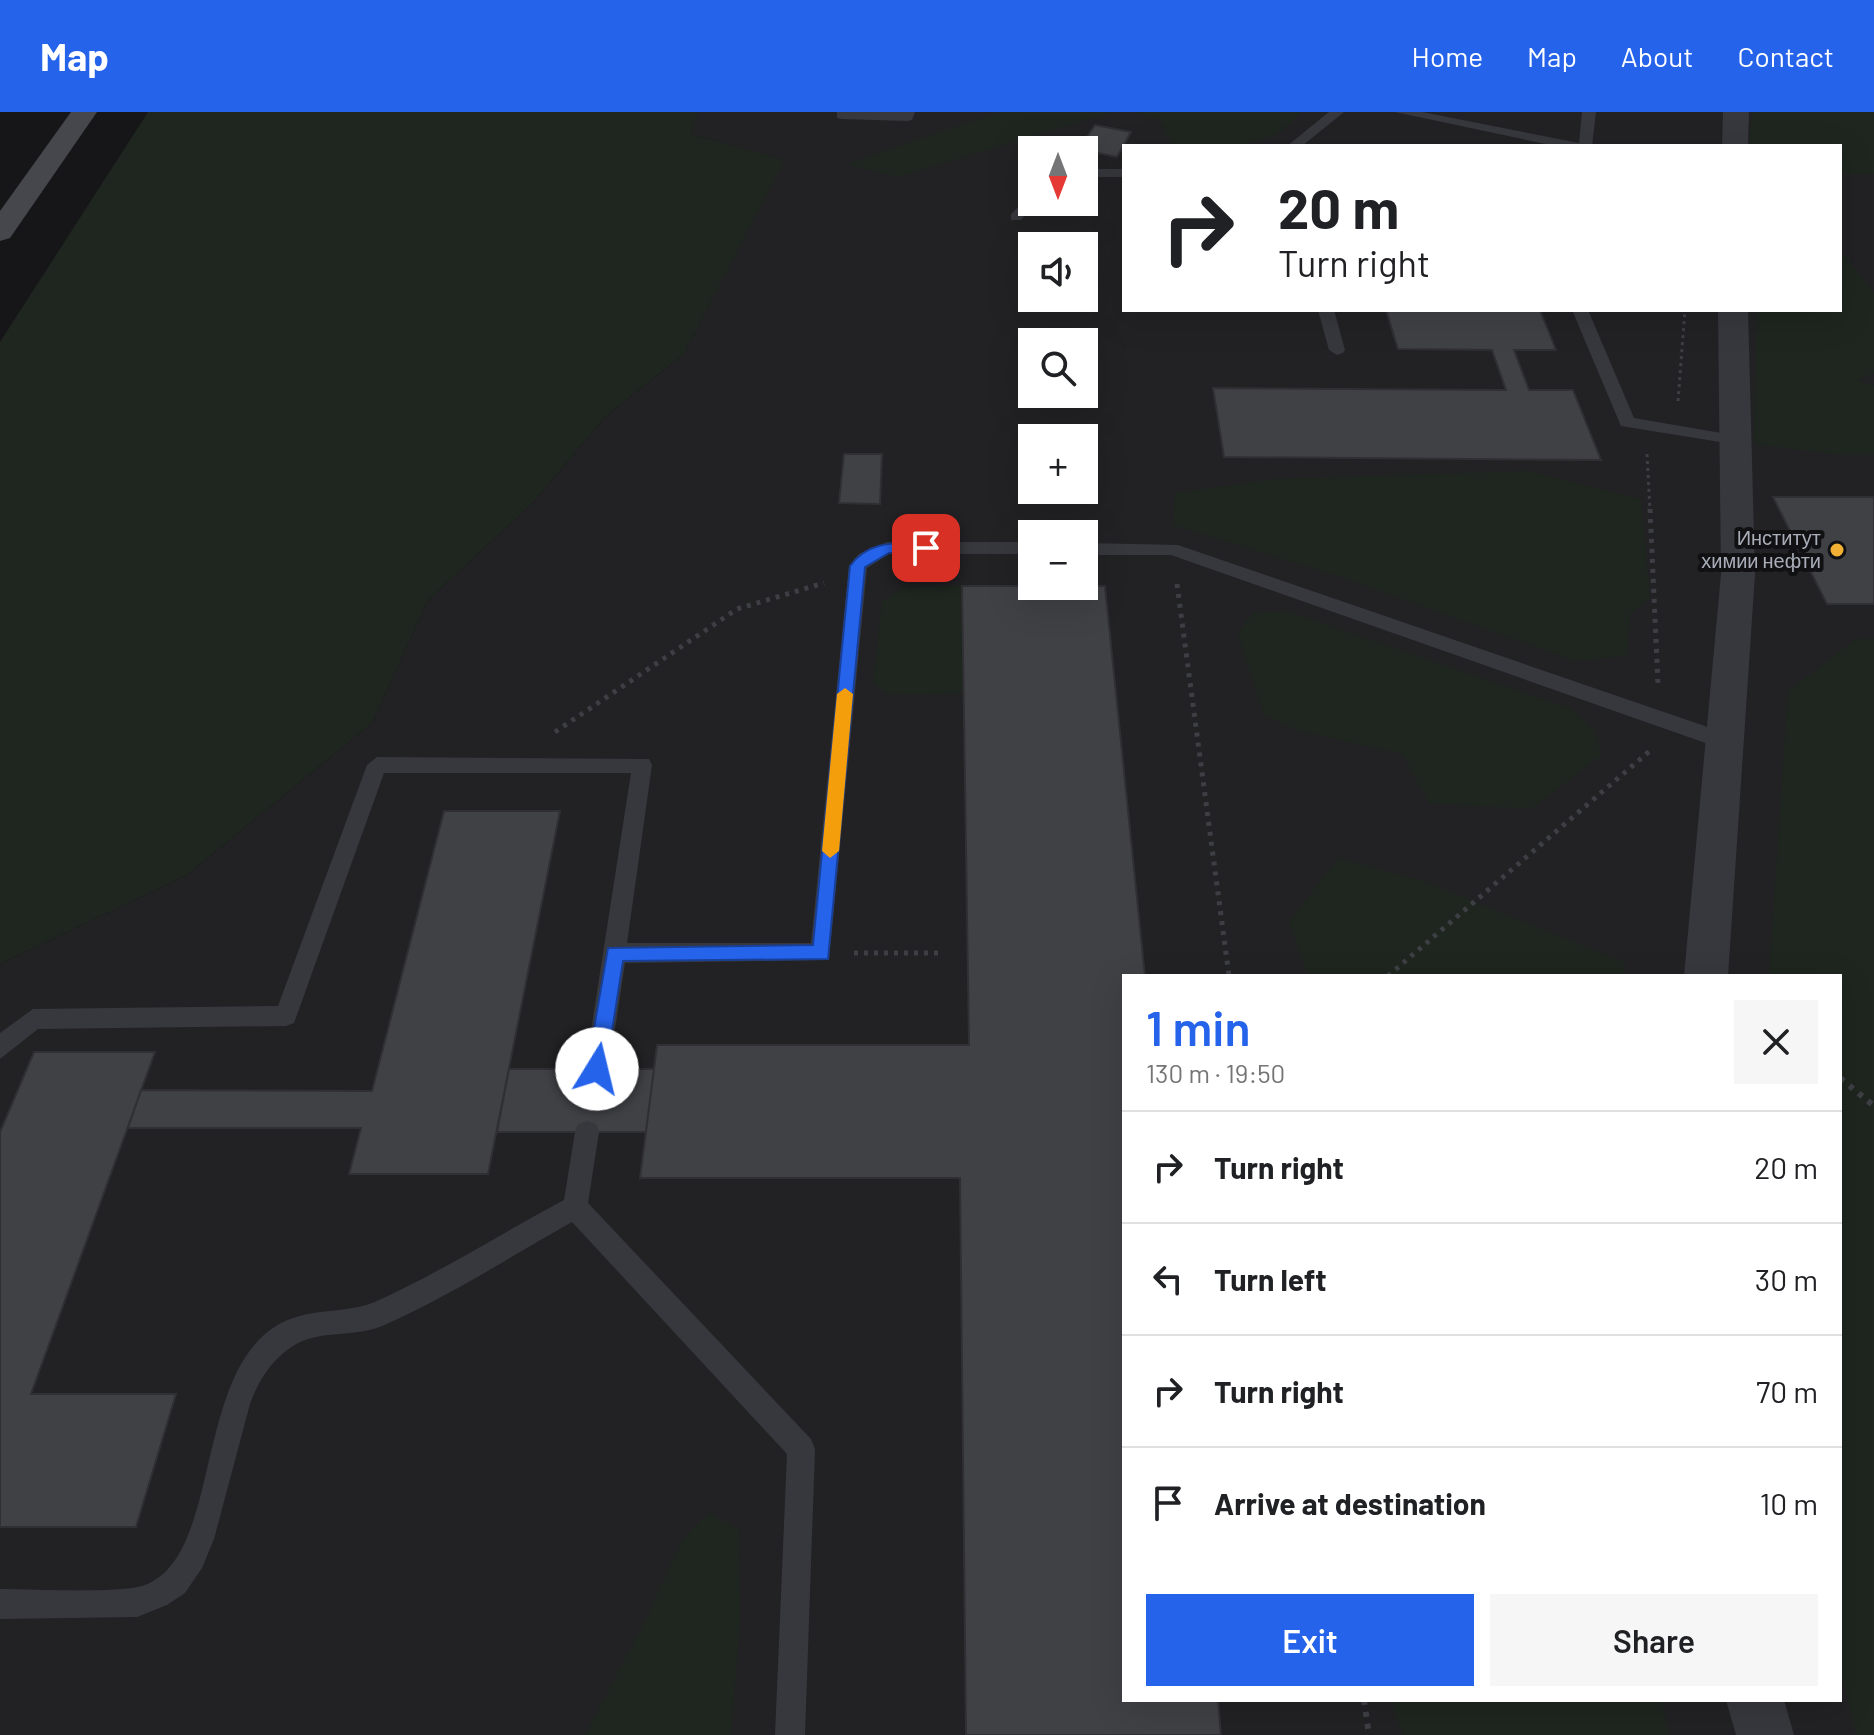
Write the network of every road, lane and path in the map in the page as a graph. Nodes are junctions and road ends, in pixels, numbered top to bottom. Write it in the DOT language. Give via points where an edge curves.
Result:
graph roads {
  1 [pos="84,112"];
  2 [pos="908,112"];
  3 [pos="1337,112"];
  4 [pos="1402,112"];
  5 [pos="1589,112"];
  6 [pos="1736,112"];
  7 [pos="842,115"];
  8 [pos="1297,144"];
  9 [pos="1566,144"];
  10 [pos="1585,144"];
  11 [pos="1735,144"];
  12 [pos="1098,173"];
  13 [pos="1122,173"];
  14 [pos="1018,215"];
  15 [pos="1016,217"];
  16 [pos="0,232"];
  17 [pos="1327,312"];
  18 [pos="1581,312"];
  19 [pos="1733,312"];
  20 [pos="1337,350"];
  21 [pos="1733,441"];
  22 [pos="1018,548"];
  23 [pos="1098,549"];
  24 [pos="1172,549"];
  25 [pos="856,575"];
  26 [pos="1724,741"];
  27 [pos="530,763"];
  28 [pos="615,953"];
  29 [pos="821,953"];
  30 [pos="940,953"];
  31 [pos="1229,974"];
  32 [pos="1706,974"];
  33 [pos="0,1048"];
  34 [pos="597,1069"];
  35 [pos="1842,1080"];
  36 [pos="1874,1106"];
  37 [pos="587,1132"];
  38 [pos="575,1207"];
  39 [pos="0,1604"];
  40 [pos="1364,1702"];
  41 [pos="1756,1702"];
  42 [pos="790,1735"];
  43 [pos="1369,1735"];
  44 [pos="1765,1735"];
  1 -- 16 [label="main road"];
  2 -- 7 [label="lane" via="907,117"];
  3 -- 8 [label="lane"];
  4 -- 9 [label="lane"];
  5 -- 10 [label="lane"];
  6 -- 11 [label="street"];
  12 -- 13 [label="lane"];
  14 -- 15 [label="lane"];
  17 -- 20 [label="lane"];
  18 -- 21 [label="lane" via="1627,422"];
  19 -- 21 [label="street"];
  21 -- 26 [label="street" via="1738,574"];
  22 -- 25 [label="lane" via="887,548 865,558"];
  23 -- 24 [label="lane"];
  24 -- 26 [label="lane"];
  24 -- 31 [label="path"];
  25 -- 27 [label="path" via="737,609 543,740"];
  25 -- 29 [label="lane"];
  26 -- 32 [label="street"];
  27 -- 28 [label="lane" via="642,765"];
  27 -- 33 [label="lane" via="377,765 286,1016 33,1019"];
  28 -- 29 [label="lane"];
  28 -- 34 [label="lane"];
  29 -- 30 [label="path"];
  35 -- 36 [label="path"];
  37 -- 38 [label="lane"];
  38 -- 39 [label="lane" via="377,1315 306,1325 261,1356 236,1404 192,1560 169,1588 137,1602"];
  38 -- 42 [label="lane" via="801,1449"];
  40 -- 43 [label="path"];
  41 -- 44 [label="street"];
}
